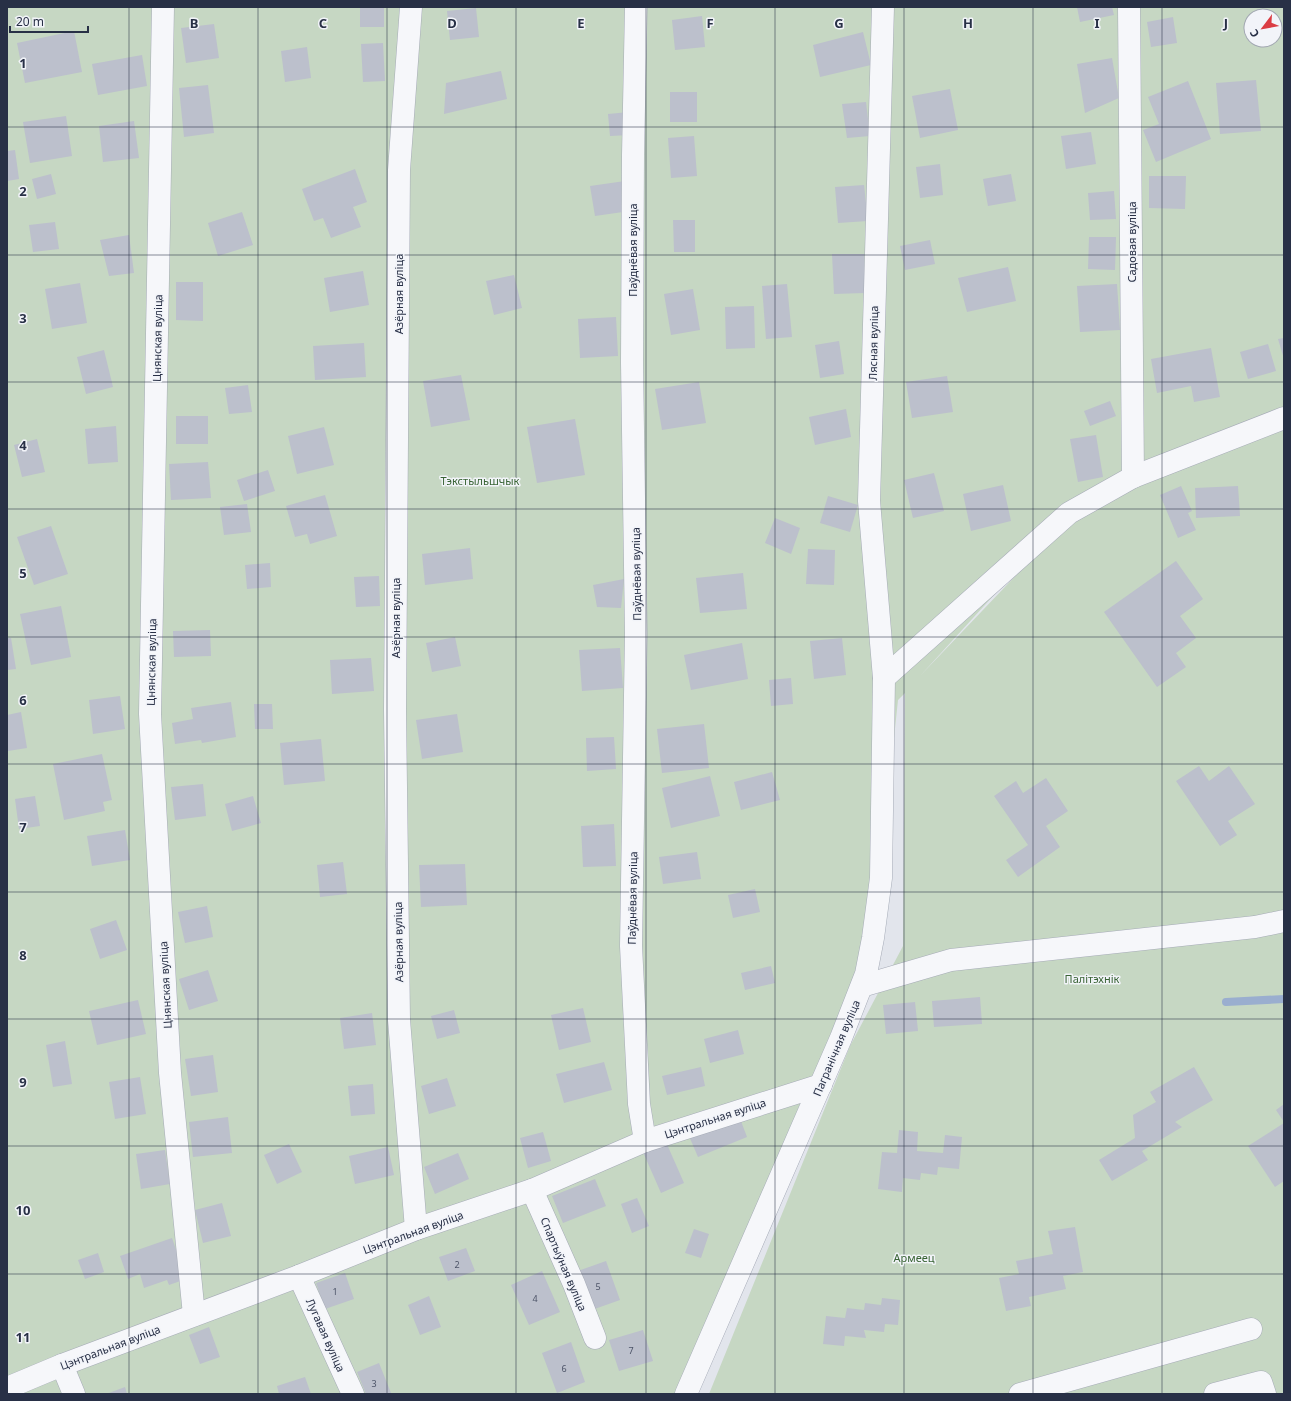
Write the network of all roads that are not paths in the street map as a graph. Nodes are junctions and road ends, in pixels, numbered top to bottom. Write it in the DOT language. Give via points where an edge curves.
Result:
graph roads {
  1 [pos="163,7"];
  2 [pos="411,7"];
  3 [pos="636,7"];
  4 [pos="883,7"];
  5 [pos="1129,7"];
  6 [pos="1284,418"];
  7 [pos="1133,477"];
  8 [pos="884,678"];
  9 [pos="1284,921"];
  10 [pos="862,986"];
  11 [pos="821,1085"];
  12 [pos="645,1140"];
  13 [pos="532,1190"];
  14 [pos="416,1229"];
  15 [pos="299,1276"];
  16 [pos="194,1315"];
  17 [pos="1251,1330"];
  18 [pos="595,1338"];
  19 [pos="62,1365"];
  20 [pos="7,1388"];
  21 [pos="74,1394"];
  22 [pos="353,1394"];
  23 [pos="686,1394"];
  24 [pos="1020,1394"];
  25 [pos="1215,1394"];
  26 [pos="1265,1394"];
  1 -- 16 [label="street, Цнянская вуліца" via="150,714 170,1074"];
  2 -- 14 [label="street, Азёрная вуліца" via="399,170 395,710 399,1020"];
  3 -- 12 [label="street, Паўднёвая вуліца" via="632,363 636,633 632,946 639,1104"];
  4 -- 8 [label="street, Лясная вуліца" via="869,501"];
  5 -- 7 [label="street, Садовая вуліца"];
  6 -- 7 [label="street"];
  7 -- 8 [label="street" via="1069,513"];
  8 -- 10 [label="street, Пагранічная вуліца" via="881,878 873,938"];
  9 -- 10 [label="street" via="1255,927 951,960"];
  10 -- 11 [label="street, Пагранічная вуліца"];
  11 -- 12 [label="street, Цэнтральная вуліца"];
  11 -- 23 [label="street, Пагранічная вуліца"];
  12 -- 13 [label="street, Цэнтральная вуліца"];
  13 -- 14 [label="street, Цэнтральная вуліца"];
  13 -- 18 [label="street, Спартыўная вуліца"];
  14 -- 15 [label="street, Цэнтральная вуліца"];
  15 -- 16 [label="street, Цэнтральная вуліца"];
  15 -- 22 [label="street, Лугавая вуліца"];
  16 -- 19 [label="street, Цэнтральная вуліца"];
  17 -- 24 [label="street"];
  19 -- 20 [label="street, Цэнтральная вуліца"];
  19 -- 21 [label="street"];
  25 -- 26 [label="street" via="1261,1382"];
}
